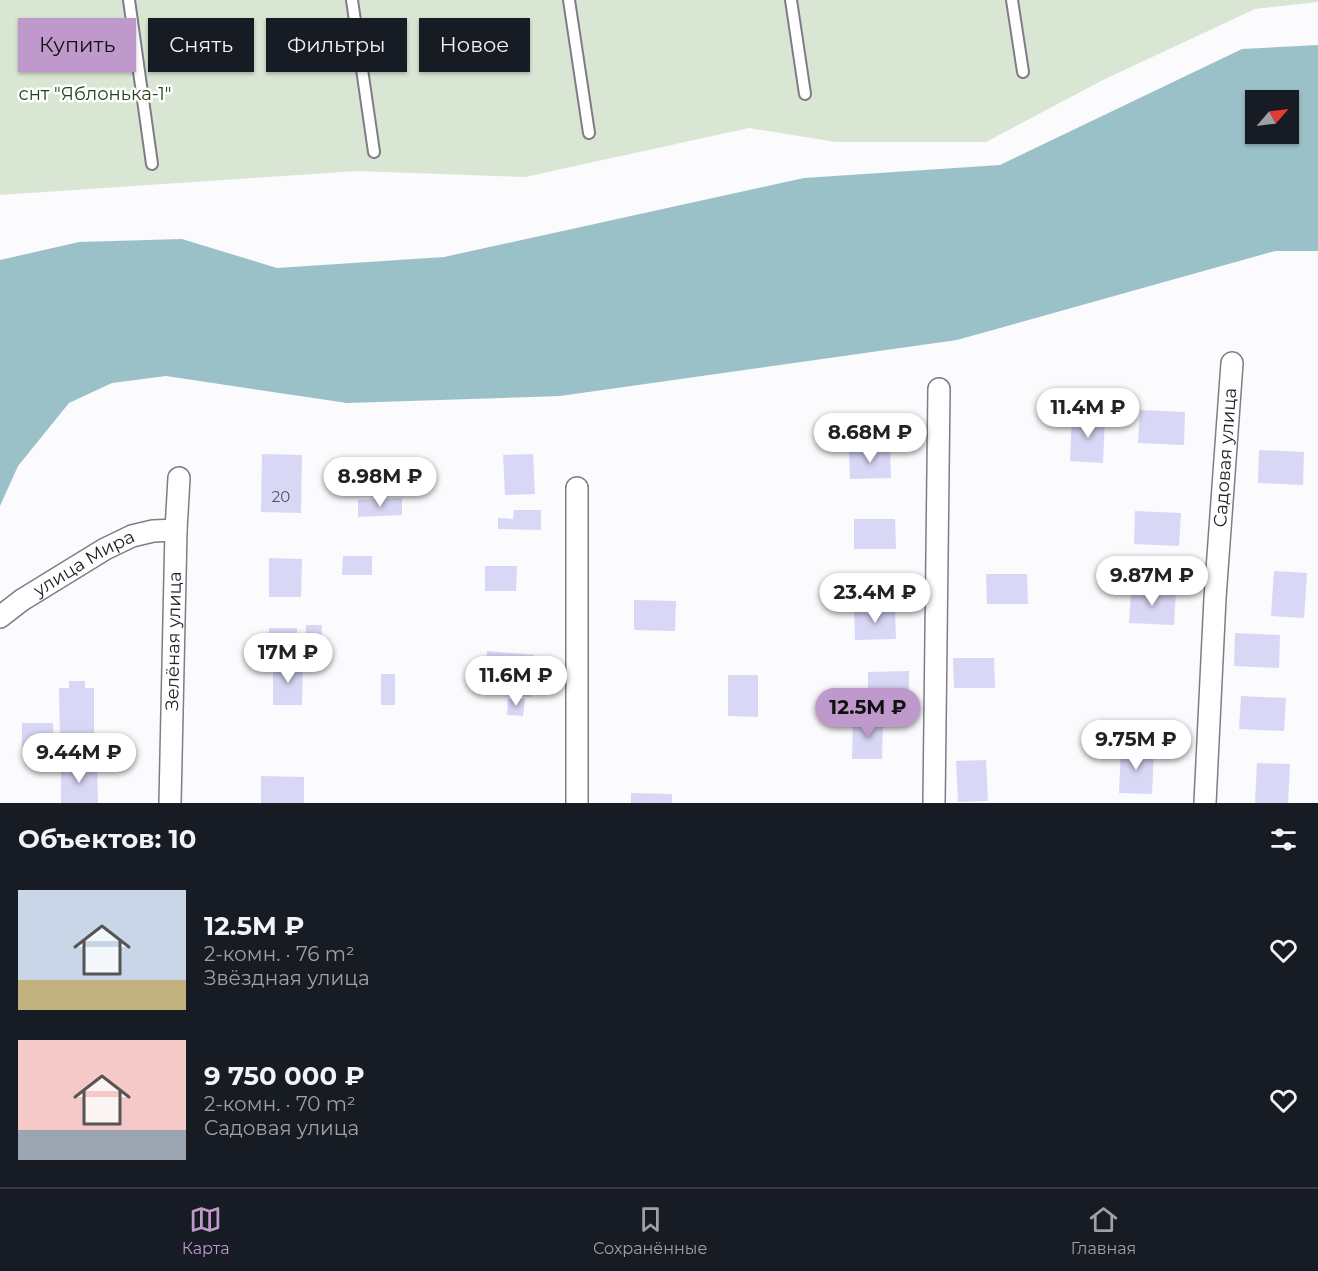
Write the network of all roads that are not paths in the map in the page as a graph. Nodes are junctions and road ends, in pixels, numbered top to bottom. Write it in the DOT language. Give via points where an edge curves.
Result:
graph roads {
  1 [pos="129,0"];
  2 [pos="352,0"];
  3 [pos="569,0"];
  4 [pos="791,0"];
  5 [pos="1012,0"];
  6 [pos="1023,72"];
  7 [pos="805,94"];
  8 [pos="589,133"];
  9 [pos="374,152"];
  10 [pos="152,164"];
  11 [pos="1232,363"];
  12 [pos="939,389"];
  13 [pos="179,478"];
  14 [pos="577,488"];
  15 [pos="176,530"];
  16 [pos="0,617"];
  17 [pos="170,803"];
  18 [pos="577,803"];
  19 [pos="934,803"];
  20 [pos="1205,803"];
  1 -- 10 [label="lane"];
  2 -- 9 [label="lane"];
  3 -- 8 [label="lane"];
  4 -- 7 [label="lane"];
  5 -- 6 [label="lane"];
  11 -- 20 [label="street, Садовая улица"];
  12 -- 19 [label="street"];
  13 -- 15 [label="street, Зелёная улица"];
  14 -- 18 [label="street"];
  15 -- 16 [label="street, улица Мира" via="132,536 105,549"];
  15 -- 17 [label="street, Зелёная улица"];
}
